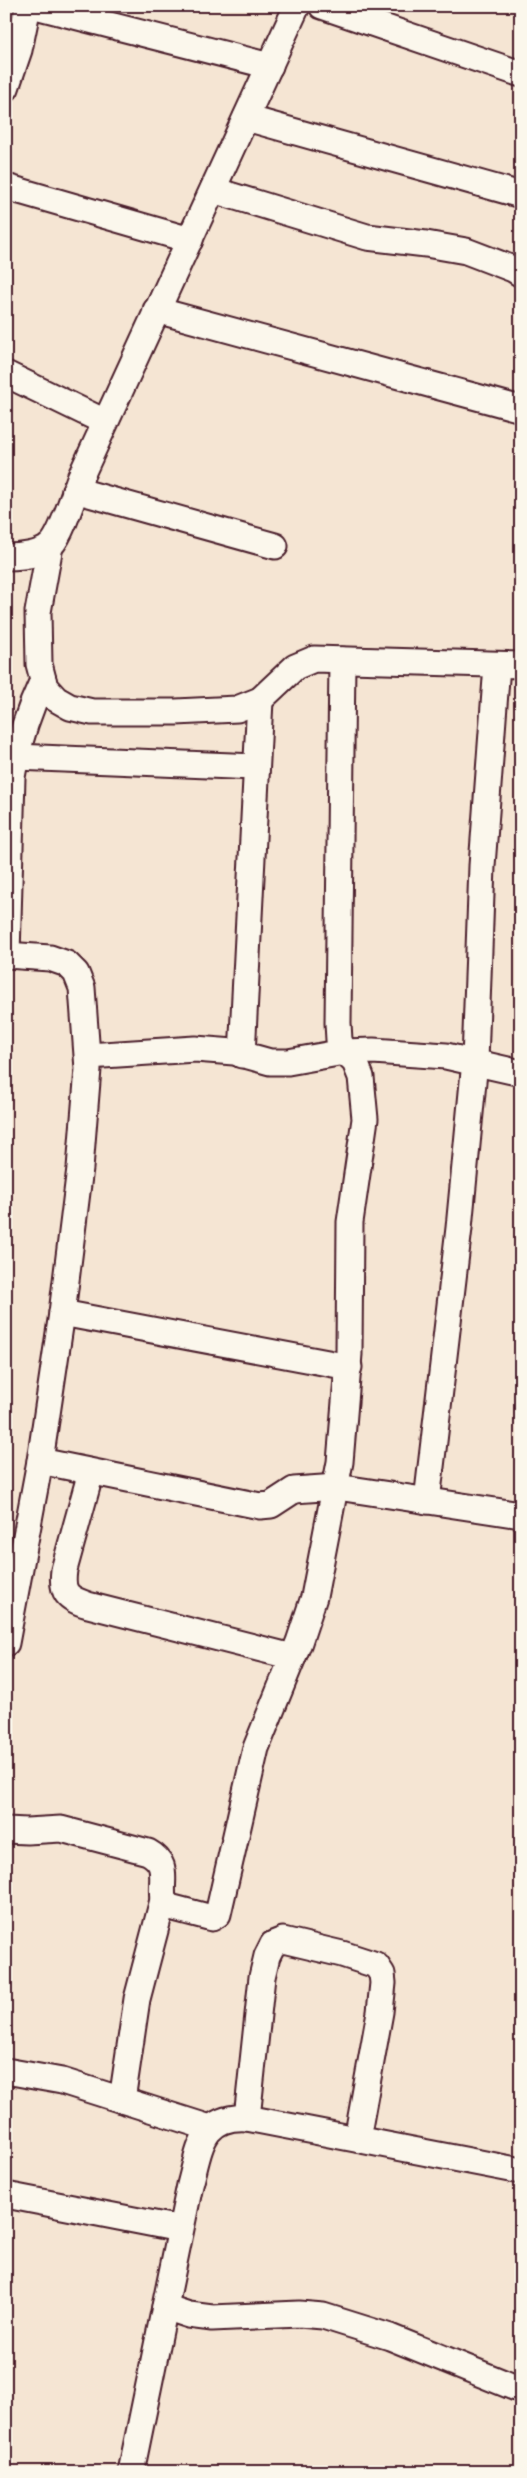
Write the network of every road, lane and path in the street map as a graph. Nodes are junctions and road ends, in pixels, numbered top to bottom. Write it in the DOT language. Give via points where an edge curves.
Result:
graph roads {
  1 [pos="28,6"];
  2 [pos="35,6"];
  3 [pos="297,6"];
  4 [pos="322,6"];
  5 [pos="270,66"];
  6 [pos="521,74"];
  7 [pos="6,88"];
  8 [pos="246,118"];
  9 [pos="6,187"];
  10 [pos="213,190"];
  11 [pos="521,195"];
  12 [pos="190,240"];
  13 [pos="521,274"];
  14 [pos="156,310"];
  15 [pos="6,374"];
  16 [pos="521,408"];
  17 [pos="105,422"];
  18 [pos="75,490"];
  19 [pos="50,546"];
  20 [pos="275,546"];
  21 [pos="6,558"];
  22 [pos="342,660"];
  23 [pos="509,665"];
  24 [pos="43,680"];
  25 [pos="260,700"];
  26 [pos="16,757"];
  27 [pos="256,767"];
  28 [pos="6,955"];
  29 [pos="344,1052"];
  30 [pos="242,1055"];
  31 [pos="88,1056"];
  32 [pos="475,1061"];
  33 [pos="521,1072"];
  34 [pos="62,1313"];
  35 [pos="349,1367"];
  36 [pos="40,1460"];
  37 [pos="91,1472"];
  38 [pos="337,1487"];
  39 [pos="427,1501"];
  40 [pos="521,1515"];
  41 [pos="6,1643"];
  42 [pos="294,1657"];
  43 [pos="6,1830"];
  44 [pos="163,1900"];
  45 [pos="6,2071"];
  46 [pos="122,2100"];
  47 [pos="247,2118"];
  48 [pos="210,2128"];
  49 [pos="357,2139"];
  50 [pos="521,2171"];
  51 [pos="6,2195"];
  52 [pos="180,2229"];
  53 [pos="164,2307"];
  54 [pos="521,2390"];
  55 [pos="131,2472"];
  1 -- 7 [label="street" via="19,50"];
  2 -- 5 [label="street"];
  3 -- 5 [label="street"];
  4 -- 6 [label="street"];
  5 -- 8 [label="street"];
  8 -- 10 [label="street"];
  8 -- 11 [label="street"];
  9 -- 12 [label="street"];
  10 -- 12 [label="street"];
  10 -- 13 [label="street" via="367,237 466,252"];
  12 -- 14 [label="street"];
  14 -- 16 [label="street"];
  14 -- 17 [label="street"];
  15 -- 17 [label="street"];
  17 -- 18 [label="street"];
  18 -- 19 [label="street"];
  18 -- 20 [label="street"];
  19 -- 21 [label="street" via="31,554"];
  19 -- 24 [label="street" via="38,612 38,664"];
  22 -- 23 [label="street"];
  22 -- 25 [label="street" via="314,659 295,667"];
  22 -- 29 [label="street" via="338,1024"];
  23 -- 32 [label="street" via="482,866"];
  24 -- 25 [label="street" via="56,698 70,707 92,712 236,709"];
  24 -- 26 [label="street" via="25,721"];
  25 -- 27 [label="street"];
  26 -- 27 [label="street"];
  26 -- 28 [label="street" via="12,777"];
  27 -- 30 [label="street"];
  28 -- 31 [label="street" via="50,958 67,964 76,973 82,988"];
  29 -- 30 [label="street" via="288,1062 270,1062"];
  29 -- 32 [label="street" via="373,1050"];
  29 -- 35 [label="street" via="354,1062 361,1077 365,1118 350,1222"];
  30 -- 31 [label="street" via="195,1049"];
  31 -- 34 [label="street" via="80,1168"];
  32 -- 33 [label="street"];
  32 -- 39 [label="street" via="460,1228"];
  34 -- 35 [label="street"];
  34 -- 36 [label="street"];
  35 -- 38 [label="street"];
  36 -- 37 [label="street"];
  36 -- 41 [label="street"];
  37 -- 38 [label="street" via="260,1506 271,1505 294,1490"];
  37 -- 42 [label="street" via="64,1570 62,1584 67,1595 88,1605"];
  38 -- 39 [label="street"];
  38 -- 42 [label="street" via="314,1597"];
  39 -- 40 [label="street"];
  42 -- 44 [label="street" via="256,1748 218,1914 212,1918 189,1914 170,1907"];
  43 -- 44 [label="street" via="61,1829 148,1852 158,1857 163,1865"];
  44 -- 46 [label="street" via="137,1999"];
  45 -- 46 [label="street" via="62,2082"];
  46 -- 48 [label="street"];
  47 -- 48 [label="street" via="219,2121"];
  47 -- 49 [label="street"];
  47 -- 49 [label="street" via="262,1977 273,1944 283,1940 376,1965 382,1974 380,2012"];
  48 -- 52 [label="street" via="202,2141"];
  49 -- 50 [label="street"];
  51 -- 52 [label="street"];
  52 -- 53 [label="street"];
  53 -- 54 [label="street" via="212,2318 324,2316 390,2337"];
  53 -- 55 [label="street"];
}
